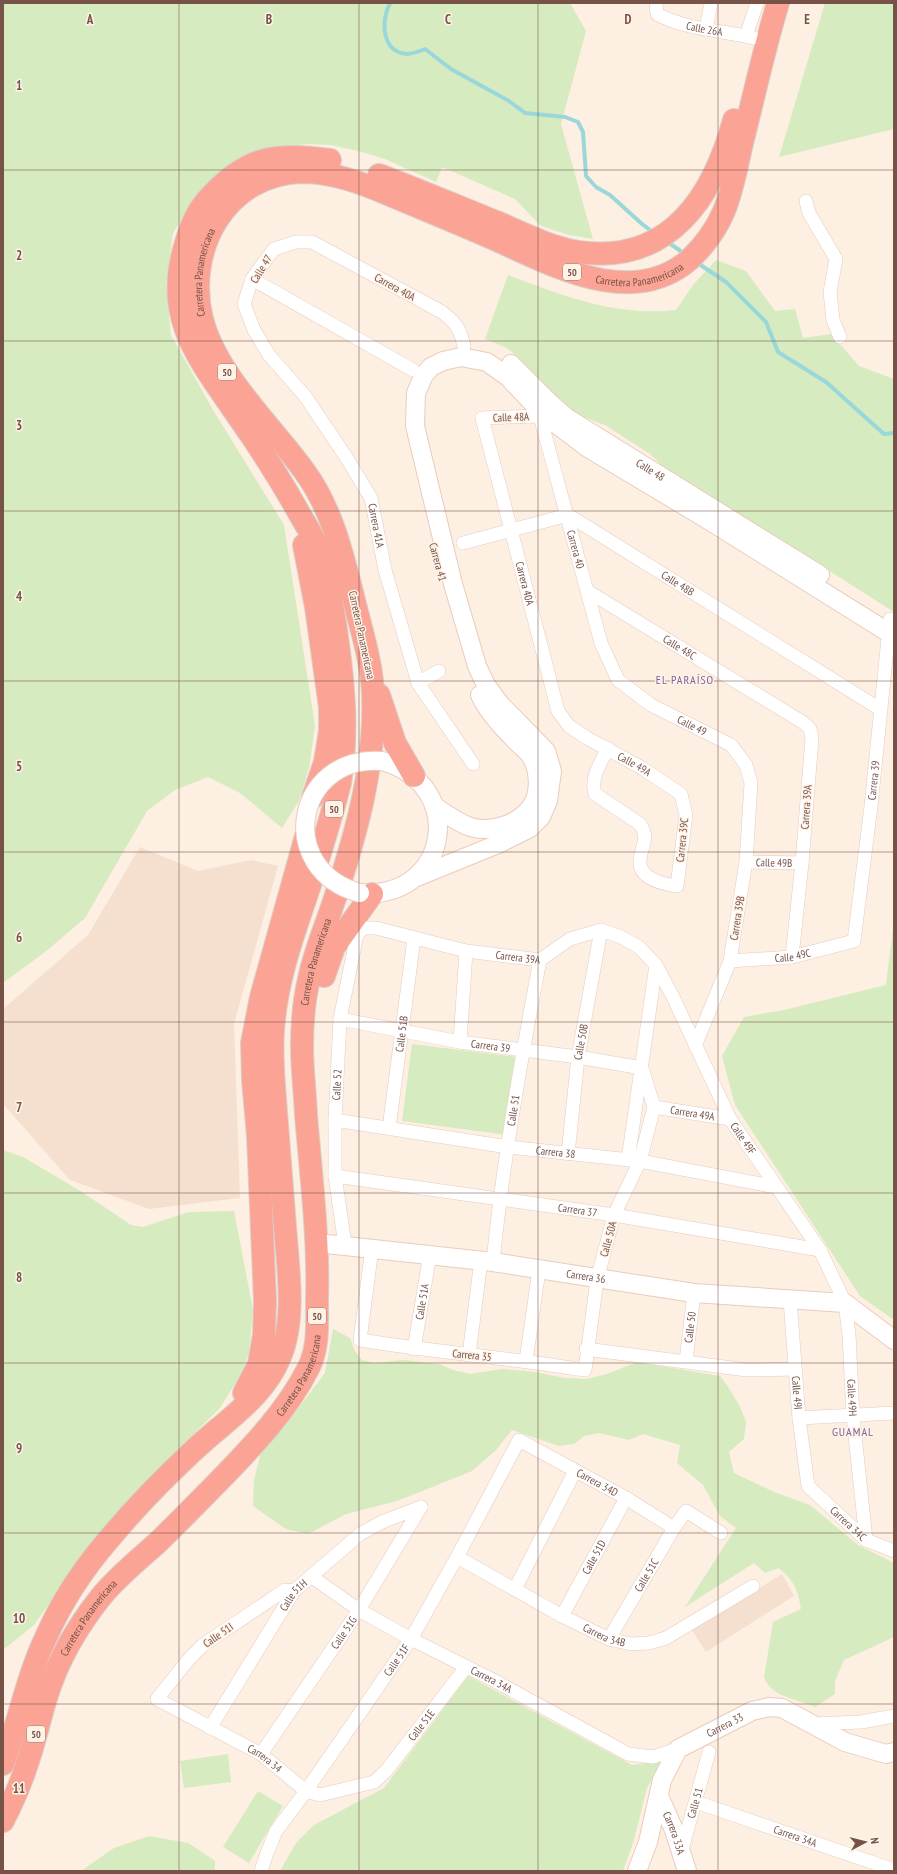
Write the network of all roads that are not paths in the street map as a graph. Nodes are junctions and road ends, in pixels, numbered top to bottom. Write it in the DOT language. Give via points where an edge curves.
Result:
graph roads {
  1 [pos="711,3"];
  2 [pos="757,3"];
  3 [pos="764,3"];
  4 [pos="778,3"];
  5 [pos="657,8"];
  6 [pos="706,30"];
  7 [pos="750,37"];
  8 [pos="806,201"];
  9 [pos="312,242"];
  10 [pos="252,279"];
  11 [pos="244,304"];
  12 [pos="840,337"];
  13 [pos="464,346"];
  14 [pos="416,377"];
  15 [pos="544,411"];
  16 [pos="482,418"];
  17 [pos="291,498"];
  18 [pos="568,515"];
  19 [pos="512,530"];
  20 [pos="463,543"];
  21 [pos="589,592"];
  22 [pos="892,628"];
  23 [pos="368,654"];
  24 [pos="439,671"];
  25 [pos="618,680"];
  26 [pos="418,683"];
  27 [pos="880,709"];
  28 [pos="810,730"];
  29 [pos="586,738"];
  30 [pos="608,748"];
  31 [pos="473,764"];
  32 [pos="414,776"];
  33 [pos="751,783"];
  34 [pos="681,794"];
  35 [pos="313,797"];
  36 [pos="434,806"];
  37 [pos="315,837"];
  38 [pos="746,862"];
  39 [pos="802,863"];
  40 [pos="417,877"];
  41 [pos="366,894"];
  42 [pos="363,928"];
  43 [pos="601,930"];
  44 [pos="414,939"];
  45 [pos="854,941"];
  46 [pos="466,951"];
  47 [pos="792,957"];
  48 [pos="540,960"];
  49 [pos="730,961"];
  50 [pos="656,965"];
  51 [pos="340,1019"];
  52 [pos="401,1030"];
  53 [pos="460,1042"];
  54 [pos="695,1046"];
  55 [pos="523,1051"];
  56 [pos="578,1057"];
  57 [pos="642,1068"];
  58 [pos="654,1107"];
  59 [pos="730,1119"];
  60 [pos="335,1120"];
  61 [pos="389,1128"];
  62 [pos="508,1147"];
  63 [pos="568,1154"];
  64 [pos="634,1160"];
  65 [pos="336,1176"];
  66 [pos="776,1187"];
  67 [pos="499,1200"];
  68 [pos="614,1215"];
  69 [pos="336,1244"];
  70 [pos="372,1248"];
  71 [pos="820,1250"];
  72 [pos="430,1254"];
  73 [pos="487,1261"];
  74 [pos="539,1270"];
  75 [pos="597,1280"];
  76 [pos="694,1293"];
  77 [pos="790,1300"];
  78 [pos="845,1303"];
  79 [pos="894,1340"];
  80 [pos="316,1344"];
  81 [pos="414,1349"];
  82 [pos="586,1349"];
  83 [pos="469,1355"];
  84 [pos="526,1361"];
  85 [pos="686,1361"];
  86 [pos="795,1369"];
  87 [pos="585,1370"];
  88 [pos="894,1413"];
  89 [pos="853,1416"];
  90 [pos="799,1418"];
  91 [pos="519,1440"];
  92 [pos="193,1451"];
  93 [pos="575,1471"];
  94 [pos="808,1486"];
  95 [pos="626,1498"];
  96 [pos="421,1507"];
  97 [pos="674,1528"];
  98 [pos="721,1533"];
  99 [pos="866,1540"];
  100 [pos="894,1551"];
  101 [pos="458,1557"];
  102 [pos="312,1577"];
  103 [pos="754,1586"];
  104 [pos="515,1590"];
  105 [pos="294,1591"];
  106 [pos="359,1610"];
  107 [pos="562,1616"];
  108 [pos="411,1639"];
  109 [pos="609,1639"];
  110 [pos="466,1667"];
  111 [pos="157,1699"];
  112 [pos="894,1716"];
  113 [pos="813,1724"];
  114 [pos="210,1728"];
  115 [pos="678,1748"];
  116 [pos="709,1752"];
  117 [pos="894,1752"];
  118 [pos="261,1754"];
  119 [pos="3,1764"];
  120 [pos="306,1791"];
  121 [pos="659,1796"];
  122 [pos="696,1802"];
  123 [pos="3,1821"];
  124 [pos="681,1853"];
  125 [pos="894,1870"];
  126 [pos="261,1871"];
  127 [pos="637,1871"];
  128 [pos="687,1871"];
  1 -- 6 [label="street"];
  2 -- 7 [label="street"];
  3 -- 7 [label="highway, Carretera Panamericana / 50"];
  4 -- 23 [label="highway, Carretera Panamericana / 50" via="724,212 711,236 695,254 666,274 651,279 618,282 571,272 352,180 324,173 283,174 262,181 241,193 229,205 208,236 199,266 198,293 202,319 210,342 226,370 310,478 331,520 344,557"];
  5 -- 6 [label="street, Calle 26A" via="666,19"];
  6 -- 7 [label="street, Calle 26A"];
  7 -- 17 [label="highway, Carretera Panamericana / 50" via="727,145 709,184 687,215 668,234 646,245 623,252 578,252 538,240 409,186 333,160 298,156 267,158 230,177 213,194 197,214 184,248 178,274 180,310 194,350"];
  8 -- 12 [label="street" via="809,213 836,259 830,292 833,320"];
  9 -- 10 [label="street, Calle 47" via="296,242 274,249"];
  9 -- 13 [label="street, Carrera 40A" via="442,312 461,332"];
  10 -- 11 [label="street, Calle 47"];
  10 -- 14 [label="street"];
  11 -- 26 [label="street, Carrera 41A" via="254,330 269,355 305,396 370,498 385,570"];
  13 -- 14 [label="main road, Calle 48" via="434,351 418,363"];
  13 -- 15 [label="main road, Calle 48" via="483,348 502,356"];
  14 -- 15 [label="main road, Calle 48" via="424,375 431,367 443,361 461,357 480,359 495,366"];
  14 -- 36 [label="main road, Carrera 41" via="405,398 404,407 409,447 465,664 481,698 512,738 531,756 537,774 534,802 524,815 514,822 496,828 481,830 464,826"];
  14 -- 40 [label="main road, Carrera 41" via="415,426 451,576 477,666 486,685 500,704 546,751 552,771 548,800 541,816 530,828"];
  15 -- 16 [label="street, Calle 48A"];
  15 -- 18 [label="street, Carrera 40"];
  15 -- 22 [label="main road, Calle 48" via="594,436 752,532"];
  16 -- 19 [label="street, Carrera 40A"];
  17 -- 35 [label="highway, bridge" via="306,552 330,707 330,731 325,762"];
  17 -- 37 [label="highway, Carretera Panamericana / 50" via="317,545 328,578 340,659 345,727 345,754 340,783"];
  18 -- 19 [label="street"];
  18 -- 21 [label="street, Carrera 40"];
  18 -- 27 [label="street, Calle 48B"];
  19 -- 20 [label="street"];
  19 -- 29 [label="street, Carrera 40A" via="558,711 569,726"];
  21 -- 25 [label="street, Carrera 40" via="601,643"];
  21 -- 28 [label="street, Calle 48C"];
  22 -- 27 [label="street, Carrera 39"];
  23 -- 32 [label="highway" via="382,708 395,743"];
  23 -- 80 [label="highway, Carretera Panamericana / 50" via="373,690 373,720 365,789 353,840 312,967 304,1010 302,1048 317,1264"];
  24 -- 26 [label="street"];
  25 -- 33 [label="street, Calle 49" via="651,704 731,745 746,765"];
  26 -- 31 [label="street, Carrera 41A"];
  27 -- 45 [label="street, Carrera 39"];
  28 -- 39 [label="street, Carrera 39A" via="812,738"];
  29 -- 30 [label="street, Calle 49A"];
  30 -- 34 [label="street, Calle 49A"];
  30 -- 34 [label="street, Carrera 39C" via="598,767 593,788 595,794 640,824 646,837 640,860 642,870 645,875 671,885 686,815"];
  32 -- 35 [label="main road, bridge" via="404,769 382,761 358,762 342,768 327,778"];
  32 -- 36 [label="main road" via="426,790"];
  33 -- 38 [label="street, Carrera 39B"];
  35 -- 37 [label="main road, bridge" via="305,822"];
  36 -- 40 [label="main road" via="438,831 436,844 428,862"];
  37 -- 41 [label="main road, bridge" via="313,859 324,873 338,885"];
  37 -- 92 [label="highway" via="271,956 252,1043 265,1301 264,1335 259,1364 248,1389"];
  37 -- 92 [label="highway, Carretera Panamericana / 50" via="301,909 276,999 273,1035 273,1070 288,1258 289,1303 285,1341 269,1377 250,1401"];
  38 -- 39 [label="street, Calle 49B"];
  38 -- 49 [label="street, Carrera 39B"];
  39 -- 47 [label="street, Carrera 39A"];
  40 -- 41 [label="main road" via="396,890"];
  41 -- 69 [label="highway" via="334,946 319,997 317,1070"];
  42 -- 44 [label="street, Carrera 39A" via="376,928"];
  42 -- 51 [label="street, Calle 52" via="357,935"];
  43 -- 48 [label="street, Carrera 39A" via="570,939"];
  43 -- 50 [label="street" via="639,947"];
  43 -- 56 [label="street, Calle 50B"];
  44 -- 46 [label="street, Carrera 39A"];
  44 -- 52 [label="street, Calle 51B"];
  45 -- 47 [label="street, Calle 49C"];
  46 -- 48 [label="street, Carrera 39A"];
  46 -- 53 [label="street"];
  47 -- 49 [label="street, Calle 49C"];
  48 -- 55 [label="street, Calle 51"];
  49 -- 54 [label="street, Carrera 39B"];
  50 -- 54 [label="street, Calle 49F"];
  50 -- 57 [label="street, Calle 50A"];
  51 -- 52 [label="street, Carrera 39"];
  51 -- 60 [label="street, Calle 52"];
  52 -- 53 [label="street, Carrera 39"];
  52 -- 61 [label="street, Calle 51B"];
  53 -- 55 [label="street, Carrera 39"];
  54 -- 59 [label="street, Calle 49F"];
  55 -- 56 [label="street, Carrera 39"];
  55 -- 62 [label="street, Calle 51"];
  56 -- 57 [label="street, Carrera 39"];
  56 -- 63 [label="street, Calle 50B"];
  57 -- 58 [label="street"];
  57 -- 64 [label="street, Calle 50A"];
  58 -- 59 [label="street, Carrera 49A"];
  58 -- 64 [label="street"];
  59 -- 66 [label="street, Calle 49F"];
  60 -- 61 [label="street, Carrera 38"];
  60 -- 65 [label="street, Calle 52"];
  61 -- 62 [label="street, Carrera 38"];
  62 -- 63 [label="street, Carrera 38"];
  62 -- 67 [label="street, Calle 51"];
  63 -- 64 [label="street, Carrera 38"];
  64 -- 66 [label="street, Carrera 38"];
  64 -- 68 [label="street, Calle 50A"];
  65 -- 67 [label="street, Carrera 37"];
  65 -- 69 [label="street, Calle 52"];
  66 -- 71 [label="street, Calle 49F"];
  67 -- 68 [label="street, Carrera 37"];
  67 -- 73 [label="street, Calle 51"];
  68 -- 71 [label="street, Carrera 37"];
  68 -- 75 [label="street, Calle 50A"];
  69 -- 70 [label="main road, Carrera 36"];
  69 -- 80 [label="highway" via="328,1306"];
  70 -- 72 [label="main road, Carrera 36"];
  70 -- 81 [label="street, Carrera 35" via="360,1340"];
  71 -- 78 [label="street, Calle 49F"];
  72 -- 73 [label="main road, Carrera 36"];
  72 -- 81 [label="street, Calle 51A"];
  73 -- 74 [label="main road, Carrera 36"];
  73 -- 83 [label="street, Calle 51"];
  74 -- 75 [label="main road, Carrera 36"];
  74 -- 84 [label="street"];
  75 -- 76 [label="main road, Carrera 36"];
  75 -- 82 [label="street, Calle 50A"];
  76 -- 77 [label="main road, Carrera 36"];
  76 -- 85 [label="street, Calle 50"];
  77 -- 78 [label="main road, Carrera 36"];
  77 -- 86 [label="street, Calle 49I"];
  78 -- 79 [label="main road"];
  78 -- 89 [label="street, Calle 49H"];
  80 -- 123 [label="highway, Carretera Panamericana / 50" via="310,1364 297,1387 258,1441 104,1593 81,1623 49,1689 28,1763"];
  81 -- 83 [label="street, Carrera 35"];
  82 -- 85 [label="street"];
  82 -- 87 [label="street, Calle 50A"];
  83 -- 84 [label="street, Carrera 35"];
  84 -- 87 [label="street, Carrera 35"];
  85 -- 86 [label="street" via="748,1370"];
  86 -- 90 [label="street, Calle 49I"];
  88 -- 89 [label="street"];
  89 -- 90 [label="street"];
  89 -- 99 [label="street, Calle 49H"];
  90 -- 94 [label="street, Calle 49I"];
  91 -- 93 [label="street, Carrera 34D"];
  91 -- 101 [label="street, Calle 51F"];
  92 -- 119 [label="highway, Carretera Panamericana / 50" via="108,1539 61,1607 41,1650"];
  93 -- 95 [label="street, Carrera 34D"];
  93 -- 104 [label="street"];
  94 -- 99 [label="street, Carrera 34C"];
  95 -- 97 [label="street, Carrera 34D"];
  95 -- 107 [label="street, Calle 51D"];
  96 -- 102 [label="street, Calle 51H" via="384,1521 360,1534"];
  96 -- 106 [label="street, Calle 51G"];
  97 -- 98 [label="street, Calle 51C" via="686,1511"];
  97 -- 109 [label="street, Calle 51C"];
  99 -- 100 [label="street, Carrera 34C"];
  101 -- 104 [label="street, Carrera 34B"];
  101 -- 108 [label="street, Calle 51F"];
  102 -- 105 [label="street, Calle 51H"];
  102 -- 106 [label="street, Carrera 34A"];
  103 -- 109 [label="street, Carrera 34B" via="666,1638 649,1643 631,1644"];
  104 -- 107 [label="street, Carrera 34B"];
  105 -- 111 [label="street, Calle 51I" via="285,1590 203,1645"];
  105 -- 114 [label="street, Calle 51H"];
  106 -- 108 [label="street, Carrera 34A"];
  106 -- 118 [label="street, Calle 51G"];
  107 -- 109 [label="street, Carrera 34B"];
  108 -- 110 [label="street, Carrera 34A"];
  108 -- 120 [label="street, Calle 51F"];
  110 -- 115 [label="street, Carrera 34A" via="628,1754 652,1757"];
  110 -- 120 [label="street, Calle 51E" via="386,1771 374,1782 320,1795"];
  111 -- 114 [label="street, Carrera 34"];
  112 -- 113 [label="street" via="860,1722"];
  113 -- 115 [label="main road, Carrera 33" via="782,1708 769,1707 752,1711"];
  113 -- 117 [label="main road, Carrera 33" via="845,1742 886,1754"];
  114 -- 118 [label="street, Carrera 34"];
  115 -- 121 [label="main road" via="662,1780"];
  116 -- 122 [label="street, Calle 51"];
  118 -- 120 [label="street, Carrera 34"];
  120 -- 126 [label="street, Calle 51F" via="276,1831"];
  121 -- 124 [label="main road, Carrera 33A"];
  121 -- 127 [label="main road" via="648,1842"];
  122 -- 124 [label="street, Calle 51"];
  122 -- 125 [label="street, Carrera 34A"];
  124 -- 128 [label="main road, Carrera 33A"];
}
